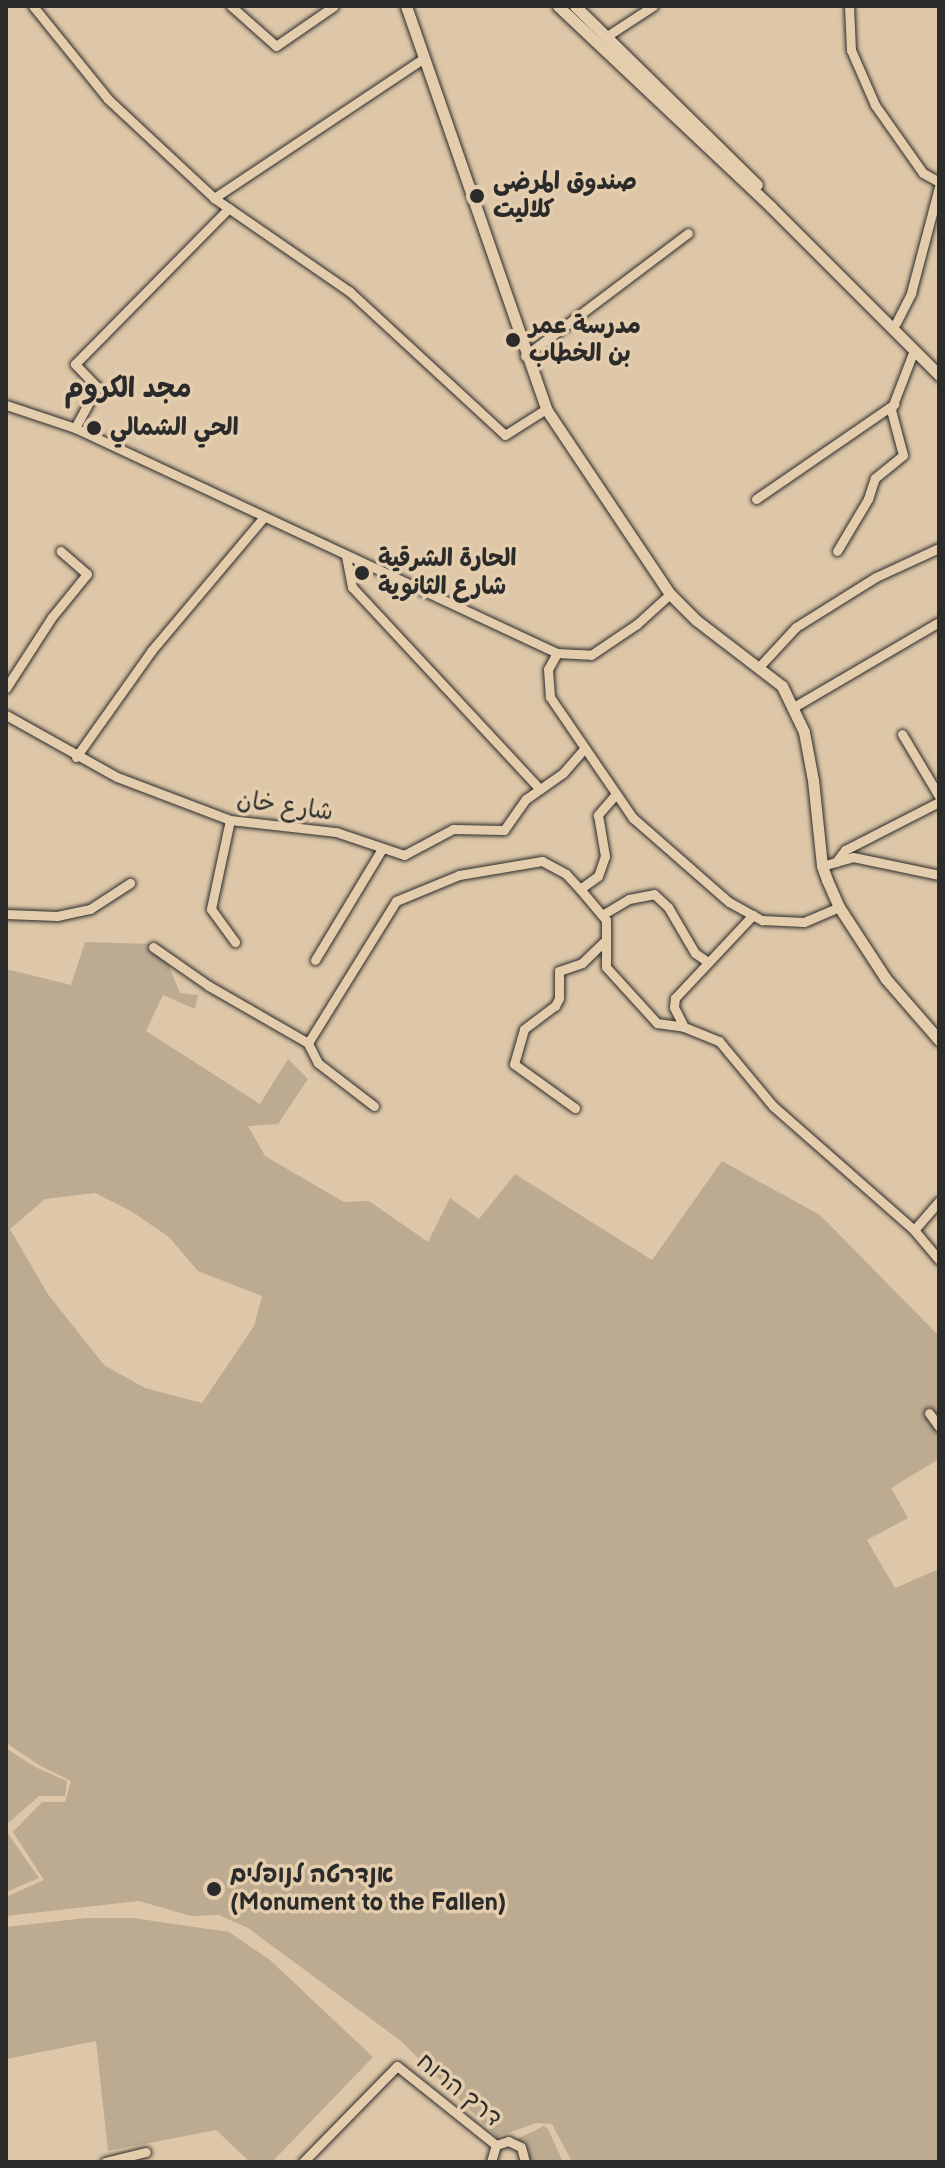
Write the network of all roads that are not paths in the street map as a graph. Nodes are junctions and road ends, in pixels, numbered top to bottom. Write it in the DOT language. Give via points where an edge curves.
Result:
graph roads {
  1 [pos="33,6"];
  2 [pos="231,6"];
  3 [pos="334,6"];
  4 [pos="406,6"];
  5 [pos="558,6"];
  6 [pos="575,6"];
  7 [pos="653,6"];
  8 [pos="849,6"];
  9 [pos="607,36"];
  10 [pos="424,58"];
  11 [pos="939,184"];
  12 [pos="214,198"];
  13 [pos="229,208"];
  14 [pos="688,233"];
  15 [pos="896,323"];
  16 [pos="914,350"];
  17 [pos="525,356"];
  18 [pos="939,366"];
  19 [pos="939,375"];
  20 [pos="894,404"];
  21 [pos="7,407"];
  22 [pos="546,409"];
  23 [pos="75,428"];
  24 [pos="756,499"];
  25 [pos="264,517"];
  26 [pos="939,548"];
  27 [pos="61,551"];
  28 [pos="837,551"];
  29 [pos="346,556"];
  30 [pos="670,594"];
  31 [pos="939,622"];
  32 [pos="557,653"];
  33 [pos="758,668"];
  34 [pos="6,688"];
  35 [pos="792,708"];
  36 [pos="6,715"];
  37 [pos="902,734"];
  38 [pos="585,748"];
  39 [pos="76,757"];
  40 [pos="540,789"];
  41 [pos="616,794"];
  42 [pos="939,799"];
  43 [pos="230,820"];
  44 [pos="382,849"];
  45 [pos="836,862"];
  46 [pos="822,866"];
  47 [pos="939,875"];
  48 [pos="130,883"];
  49 [pos="580,889"];
  50 [pos="839,907"];
  51 [pos="6,914"];
  52 [pos="602,915"];
  53 [pos="753,915"];
  54 [pos="606,940"];
  55 [pos="235,942"];
  56 [pos="153,947"];
  57 [pos="315,960"];
  58 [pos="708,962"];
  59 [pos="684,1027"];
  60 [pos="939,1040"];
  61 [pos="308,1043"];
  62 [pos="374,1106"];
  63 [pos="575,1108"];
  64 [pos="939,1201"];
  65 [pos="914,1230"];
  66 [pos="939,1260"];
  67 [pos="929,1413"];
  68 [pos="939,1427"];
  69 [pos="496,2145"];
  70 [pos="146,2152"];
  71 [pos="105,2162"];
  72 [pos="303,2162"];
  73 [pos="491,2162"];
  74 [pos="525,2162"];
  1 -- 12 [label="street" via="108,99"];
  2 -- 3 [label="street" via="276,46"];
  4 -- 10 [label="street"];
  5 -- 16 [label="street"];
  6 -- 9 [label="street"];
  7 -- 9 [label="street"];
  8 -- 11 [label="street" via="851,50 875,105 923,173"];
  9 -- 15 [label="street"];
  10 -- 12 [label="street"];
  10 -- 17 [label="street"];
  11 -- 15 [label="street" via="911,293"];
  12 -- 13 [label="street"];
  13 -- 22 [label="street" via="349,291 505,435"];
  13 -- 23 [label="street" via="75,364 97,387"];
  14 -- 17 [label="street"];
  15 -- 18 [label="street"];
  16 -- 19 [label="street"];
  16 -- 20 [label="street"];
  17 -- 22 [label="street"];
  20 -- 24 [label="street"];
  20 -- 28 [label="street" via="903,455 875,478"];
  21 -- 23 [label="street"];
  22 -- 30 [label="street"];
  23 -- 25 [label="street"];
  25 -- 29 [label="street"];
  25 -- 39 [label="street" via="152,650"];
  26 -- 33 [label="street" via="876,577 796,627"];
  27 -- 34 [label="street" via="87,574"];
  29 -- 32 [label="street"];
  29 -- 40 [label="street" via="352,587"];
  30 -- 32 [label="street" via="591,655"];
  30 -- 33 [label="street"];
  31 -- 35 [label="street"];
  32 -- 38 [label="street" via="548,669 550,697"];
  33 -- 35 [label="street" via="782,686"];
  35 -- 46 [label="street" via="804,732"];
  36 -- 39 [label="street, شارع خان"];
  37 -- 42 [label="street"];
  38 -- 40 [label="street, شارع خان"];
  38 -- 41 [label="street"];
  39 -- 43 [label="street, شارع خان"];
  40 -- 44 [label="street, شارع خان" via="504,830 453,829 404,855"];
  41 -- 49 [label="street" via="598,815 605,856 598,876"];
  41 -- 53 [label="street" via="633,818 729,902"];
  42 -- 45 [label="street" via="845,850"];
  43 -- 44 [label="street, شارع خان" via="336,832"];
  43 -- 55 [label="street" via="211,909"];
  44 -- 57 [label="street"];
  45 -- 46 [label="street"];
  45 -- 47 [label="street" via="853,857"];
  46 -- 50 [label="street"];
  48 -- 51 [label="street" via="90,909 57,916"];
  49 -- 52 [label="street"];
  49 -- 61 [label="street" via="542,861 459,875 396,901"];
  50 -- 53 [label="street" via="784,924"];
  50 -- 60 [label="street" via="886,979"];
  52 -- 54 [label="street"];
  52 -- 58 [label="street" via="629,899 654,894 668,907 695,953"];
  53 -- 58 [label="street"];
  54 -- 59 [label="street" via="606,967 657,1023"];
  54 -- 63 [label="street" via="582,963 559,971 559,998 524,1029 514,1064"];
  56 -- 61 [label="street"];
  58 -- 59 [label="street" via="675,998"];
  59 -- 65 [label="street" via="719,1041 773,1106"];
  61 -- 62 [label="street" via="318,1063"];
  64 -- 65 [label="street"];
  65 -- 66 [label="street"];
  67 -- 68 [label="street"];
  69 -- 72 [label="street, דרך הרוח" via="397,2066"];
  69 -- 73 [label="street"];
  69 -- 74 [label="street, דרך הרוח" via="515,2142"];
  70 -- 71 [label="street"];
}
